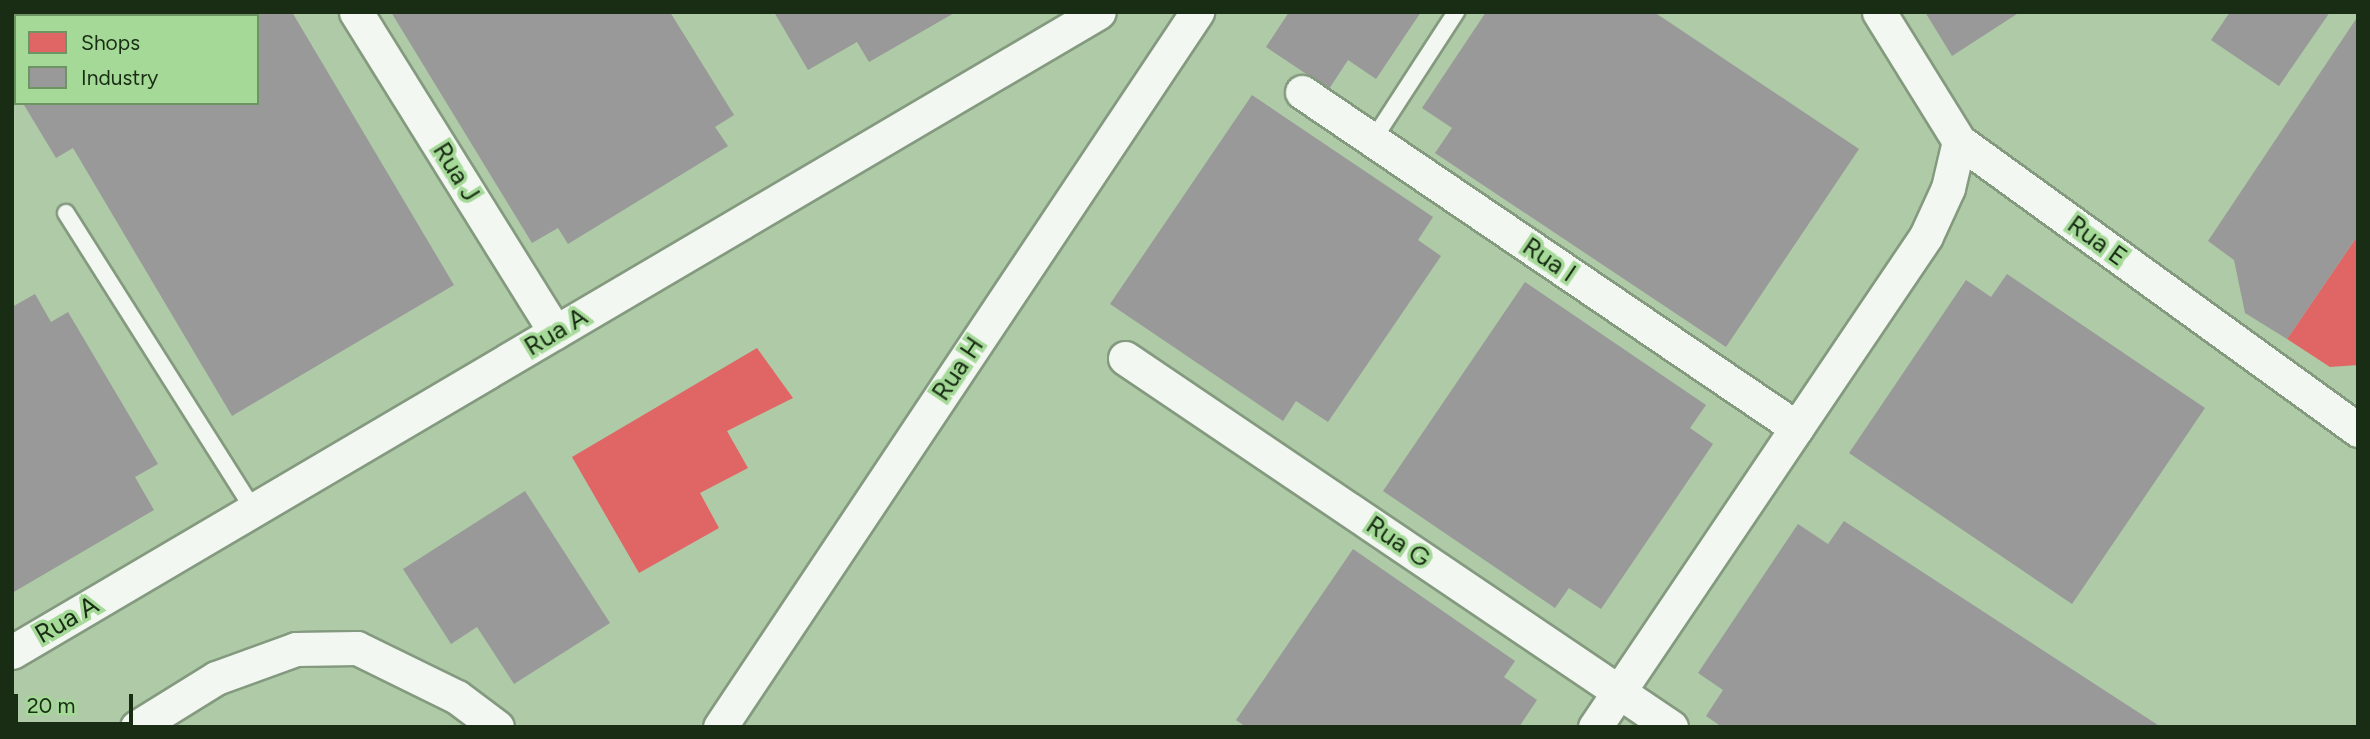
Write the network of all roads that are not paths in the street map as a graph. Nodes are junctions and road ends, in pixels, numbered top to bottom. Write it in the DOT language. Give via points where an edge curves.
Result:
graph roads {
  1 [pos="356,12"];
  2 [pos="1099,12"];
  3 [pos="1198,12"];
  4 [pos="1456,12"];
  5 [pos="1879,12"];
  6 [pos="1302,92"];
  7 [pos="1373,140"];
  8 [pos="1959,141"];
  9 [pos="66,213"];
  10 [pos="555,332"];
  11 [pos="1125,358"];
  12 [pos="1797,428"];
  13 [pos="2358,430"];
  14 [pos="254,510"];
  15 [pos="12,652"];
  16 [pos="1619,692"];
  17 [pos="137,727"];
  18 [pos="497,727"];
  19 [pos="720,727"];
  20 [pos="1595,727"];
  21 [pos="1671,727"];
  1 -- 10 [label="street, Rua J"];
  2 -- 10 [label="street, Rua A"];
  3 -- 19 [label="street, Rua H"];
  4 -- 7 [label="lane"];
  5 -- 8 [label="street, Rua E"];
  6 -- 7 [label="street, Rua I"];
  7 -- 12 [label="street, Rua I"];
  8 -- 12 [label="street" via="1948,188 1926,236"];
  8 -- 13 [label="street, Rua E"];
  9 -- 14 [label="lane"];
  10 -- 14 [label="street, Rua A"];
  11 -- 16 [label="street, Rua G"];
  12 -- 16 [label="street"];
  14 -- 15 [label="street, Rua A"];
  16 -- 20 [label="street"];
  16 -- 21 [label="street, Rua G"];
  17 -- 18 [label="street" via="216,678 296,649 357,648 457,697"];
}
